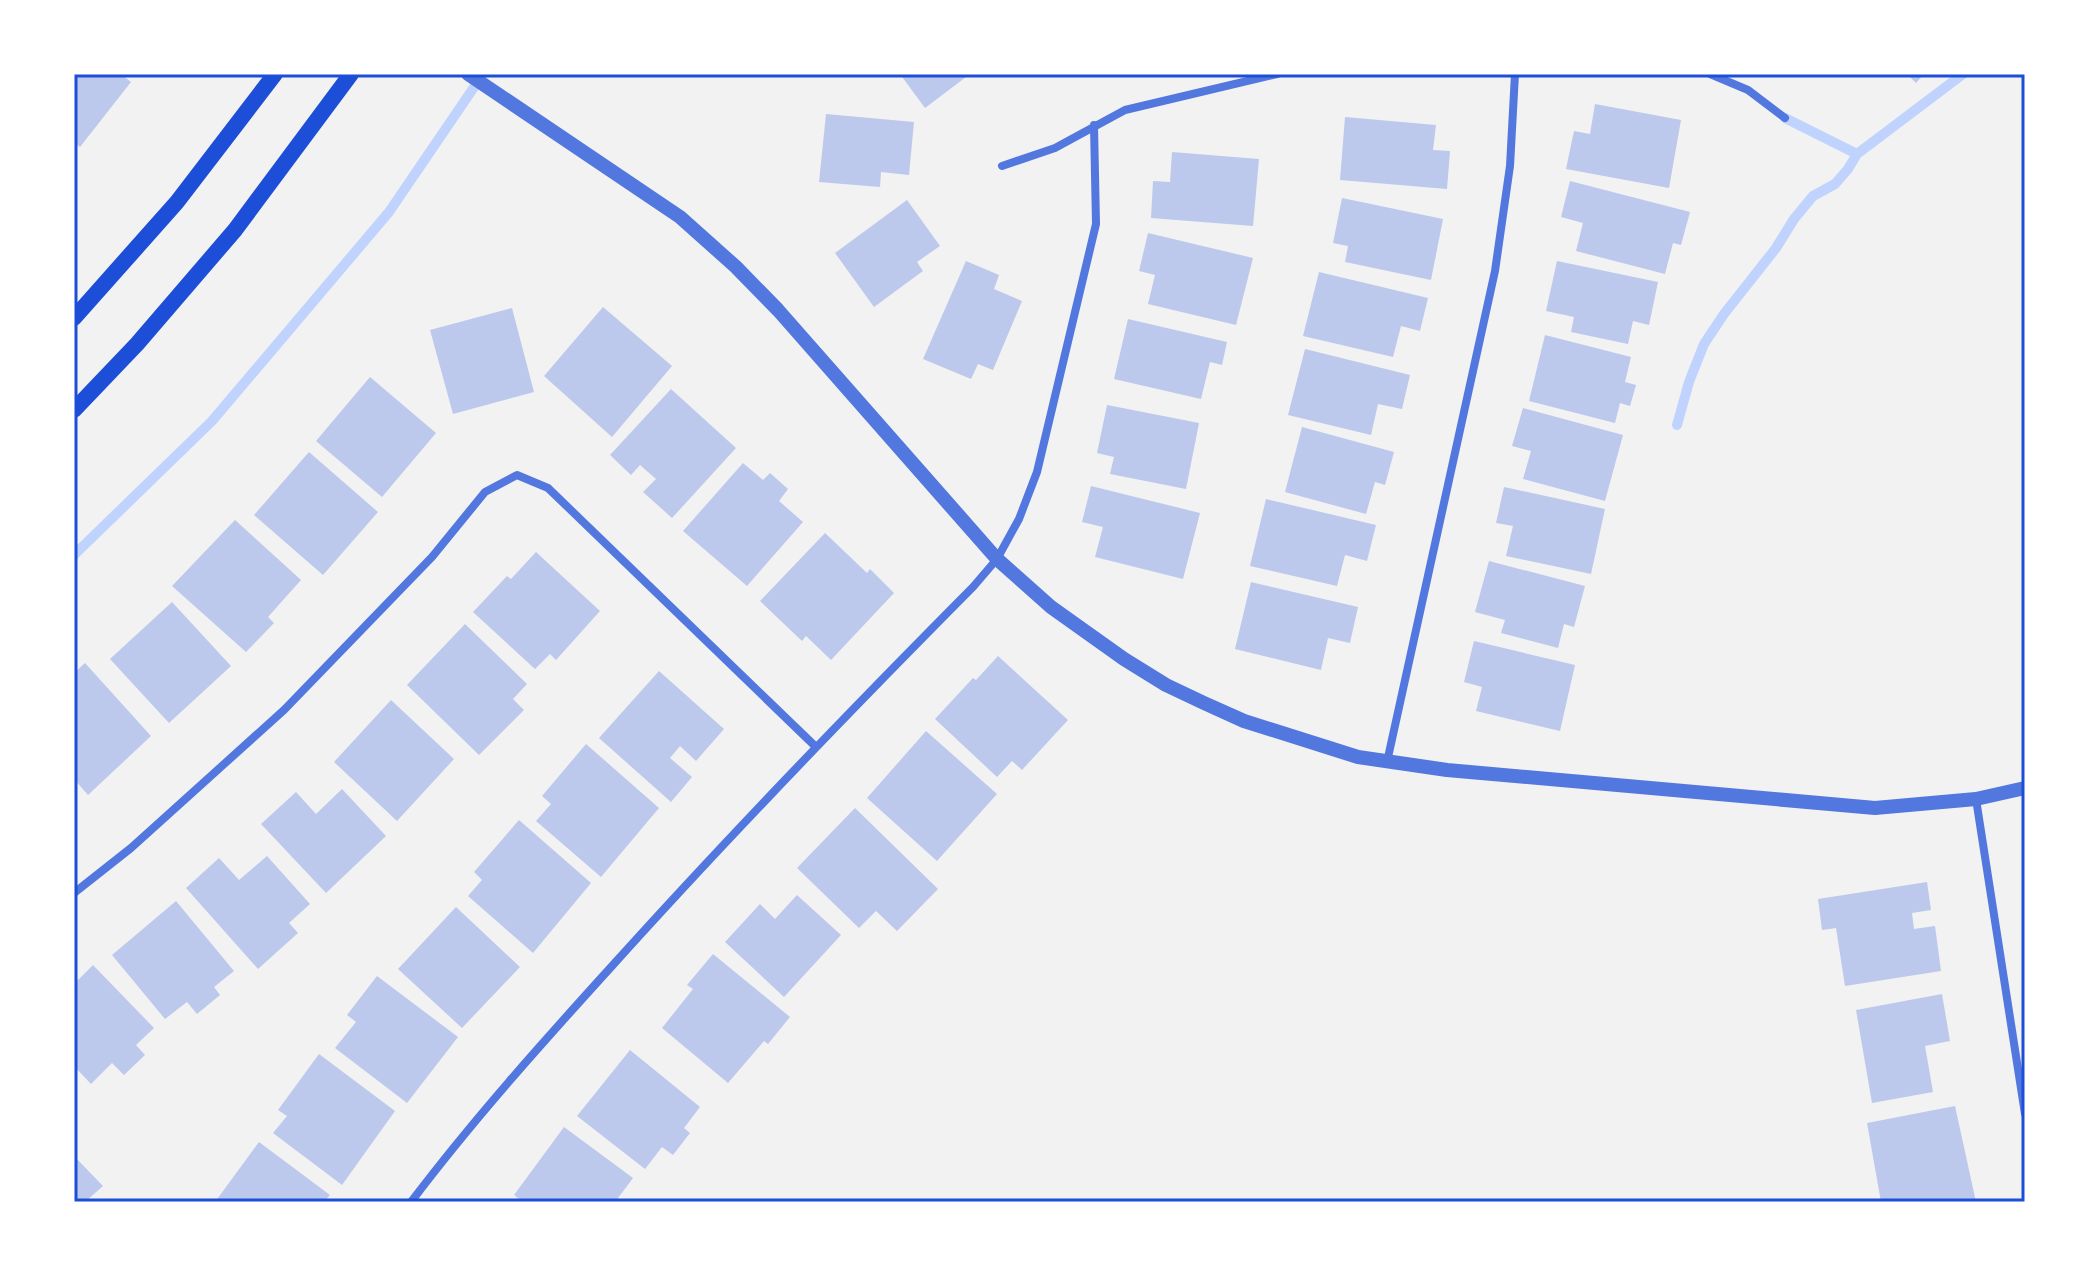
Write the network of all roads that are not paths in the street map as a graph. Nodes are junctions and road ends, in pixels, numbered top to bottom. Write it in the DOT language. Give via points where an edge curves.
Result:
graph roads {
  1 [pos="275,74"];
  2 [pos="351,74"];
  3 [pos="468,74"];
  4 [pos="1277,74"];
  5 [pos="1515,74"];
  6 [pos="1710,74"];
  7 [pos="1785,118"];
  8 [pos="1094,125"];
  9 [pos="1002,166"];
  10 [pos="74,318"];
  11 [pos="74,410"];
  12 [pos="997,559"];
  13 [pos="816,747"];
  14 [pos="1387,762"];
  15 [pos="2025,788"];
  16 [pos="1976,799"];
  17 [pos="74,893"];
  18 [pos="2025,1114"];
  19 [pos="411,1202"];
  1 -- 10 [label="main road" via="214,156"];
  2 -- 11 [label="main road" via="235,230"];
  3 -- 12 [label="street" via="680,217 736,267"];
  4 -- 8 [label="street" via="1125,110"];
  5 -- 14 [label="street" via="1510,166 1495,271"];
  6 -- 7 [label="street" via="1748,90"];
  8 -- 9 [label="street" via="1055,148"];
  8 -- 12 [label="street" via="1096,224 1037,472"];
  12 -- 13 [label="street"];
  12 -- 14 [label="street" via="1051,607 1166,685 1244,721"];
  13 -- 17 [label="street" via="548,488 517,475 485,492 432,557 284,710"];
  13 -- 19 [label="street" via="576,1005"];
  14 -- 16 [label="street" via="1875,808"];
  15 -- 16 [label="street"];
  16 -- 18 [label="street"];
}
